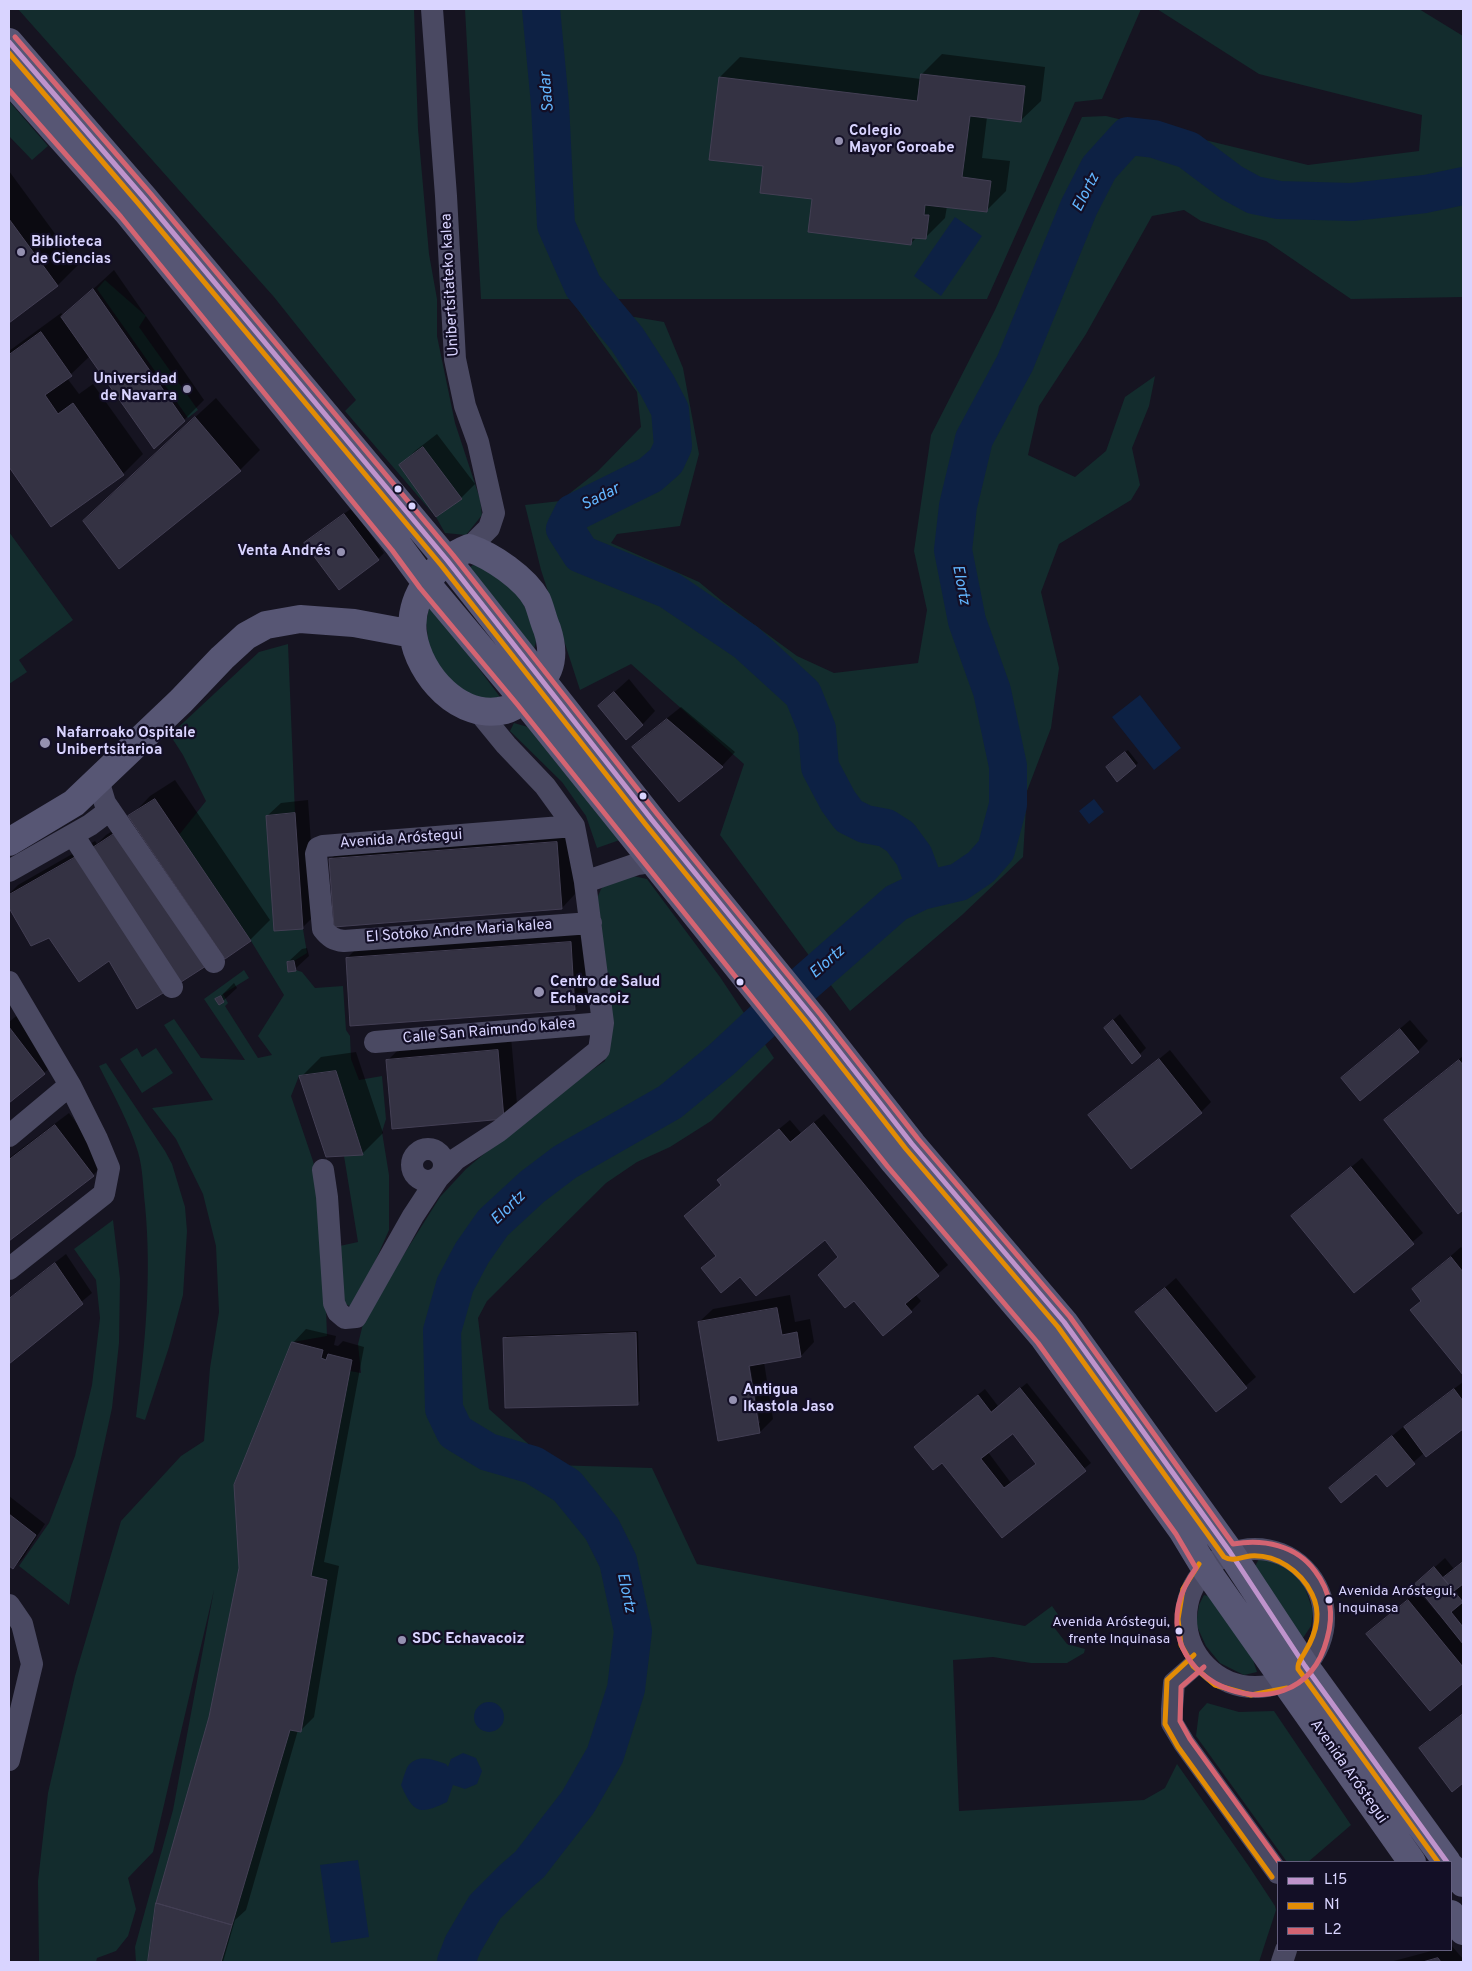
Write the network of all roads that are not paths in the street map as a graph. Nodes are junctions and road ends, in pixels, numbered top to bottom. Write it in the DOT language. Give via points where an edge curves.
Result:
graph roads {
  1 [pos="432,9"];
  2 [pos="9,42"];
  3 [pos="9,79"];
  4 [pos="458,554"];
  5 [pos="426,583"];
  6 [pos="413,634"];
  7 [pos="532,690"];
  8 [pos="479,712"];
  9 [pos="98,780"];
  10 [pos="110,810"];
  11 [pos="574,826"];
  12 [pos="74,835"];
  13 [pos="9,842"];
  14 [pos="651,862"];
  15 [pos="9,871"];
  16 [pos="585,882"];
  17 [pos="591,923"];
  18 [pos="329,936"];
  19 [pos="741,952"];
  20 [pos="214,962"];
  21 [pos="10,987"];
  22 [pos="172,987"];
  23 [pos="604,1023"];
  24 [pos="375,1042"];
  25 [pos="70,1086"];
  26 [pos="9,1136"];
  27 [pos="472,1148"];
  28 [pos="429,1150"];
  29 [pos="323,1170"];
  30 [pos="416,1175"];
  31 [pos="438,1178"];
  32 [pos="413,1216"];
  33 [pos="9,1269"];
  34 [pos="1230,1552"];
  35 [pos="1205,1568"];
  36 [pos="9,1605"];
  37 [pos="1199,1662"];
  38 [pos="1295,1674"];
  39 [pos="9,1760"];
  40 [pos="1411,1861"];
  41 [pos="1446,1861"];
  42 [pos="1452,1868"];
  43 [pos="1277,1872"];
  44 [pos="1463,1883"];
  45 [pos="1452,1915"];
  46 [pos="1463,1930"];
  1 -- 4 [label="street, Unibertsitateko kalea" via="455,359 494,513 489,528"];
  2 -- 4 [label="main road, Avenida Aróstegui"];
  3 -- 5 [label="main road, Avenida Aróstegui" via="133,220 398,544"];
  4 -- 5 [label="main road"];
  4 -- 7 [label="main road, Avenida Aróstegui"];
  4 -- 7 [label="main road" via="484,553 520,580 536,599 550,640 551,663"];
  5 -- 6 [label="main road" via="414,610"];
  5 -- 7 [label="main road, Avenida Aróstegui"];
  6 -- 8 [label="main road" via="422,660 438,687"];
  6 -- 9 [label="main road" via="354,623 300,619 266,625 246,636 222,658"];
  7 -- 8 [label="main road" via="506,710"];
  7 -- 14 [label="main road, Avenida Aróstegui"];
  7 -- 19 [label="main road, Avenida Aróstegui"];
  8 -- 11 [label="street" via="545,786"];
  9 -- 10 [label="street"];
  9 -- 13 [label="main road" via="74,803"];
  10 -- 12 [label="street"];
  10 -- 20 [label="street"];
  11 -- 16 [label="street"];
  11 -- 18 [label="street, Avenida Aróstegui" via="318,848 324,929"];
  12 -- 15 [label="street"];
  12 -- 22 [label="street"];
  14 -- 16 [label="street"];
  14 -- 19 [label="main road, Avenida Aróstegui"];
  16 -- 17 [label="street"];
  17 -- 18 [label="street, El Sotoko Andre Maria kalea" via="344,941"];
  17 -- 23 [label="street"];
  19 -- 34 [label="main road, Avenida Aróstegui" via="814,1019 912,1144 1064,1322"];
  19 -- 35 [label="main road, Avenida Aróstegui" via="792,1037 1044,1338 1182,1530"];
  21 -- 25 [label="street"];
  23 -- 24 [label="street, Calle San Raimundo kalea"];
  23 -- 27 [label="street" via="599,1050 499,1132"];
  25 -- 26 [label="street"];
  25 -- 33 [label="street" via="109,1168 104,1194"];
  27 -- 28 [label="street"];
  27 -- 31 [label="street"];
  28 -- 30 [label="street" via="423,1150 415,1157"];
  28 -- 31 [label="street" via="434,1150 442,1158 444,1168"];
  29 -- 32 [label="street" via="334,1303 345,1318 356,1317"];
  30 -- 31 [label="street" via="429,1181"];
  30 -- 32 [label="street"];
  31 -- 32 [label="street"];
  34 -- 35 [label="street"];
  34 -- 38 [label="main road, Avenida Aróstegui"];
  34 -- 38 [label="street" via="1262,1548 1280,1553 1309,1574 1320,1592 1325,1617 1318,1647"];
  35 -- 37 [label="street" via="1190,1592 1185,1620 1188,1642"];
  35 -- 38 [label="main road, Avenida Aróstegui"];
  36 -- 39 [label="street" via="22,1624 32,1664"];
  37 -- 38 [label="street" via="1219,1678 1252,1688"];
  37 -- 43 [label="street" via="1174,1683 1172,1723"];
  38 -- 40 [label="main road, Avenida Aróstegui"];
  38 -- 41 [label="main road, Avenida Aróstegui"];
  42 -- 44 [label="main road"];
  45 -- 46 [label="main road"];
}
